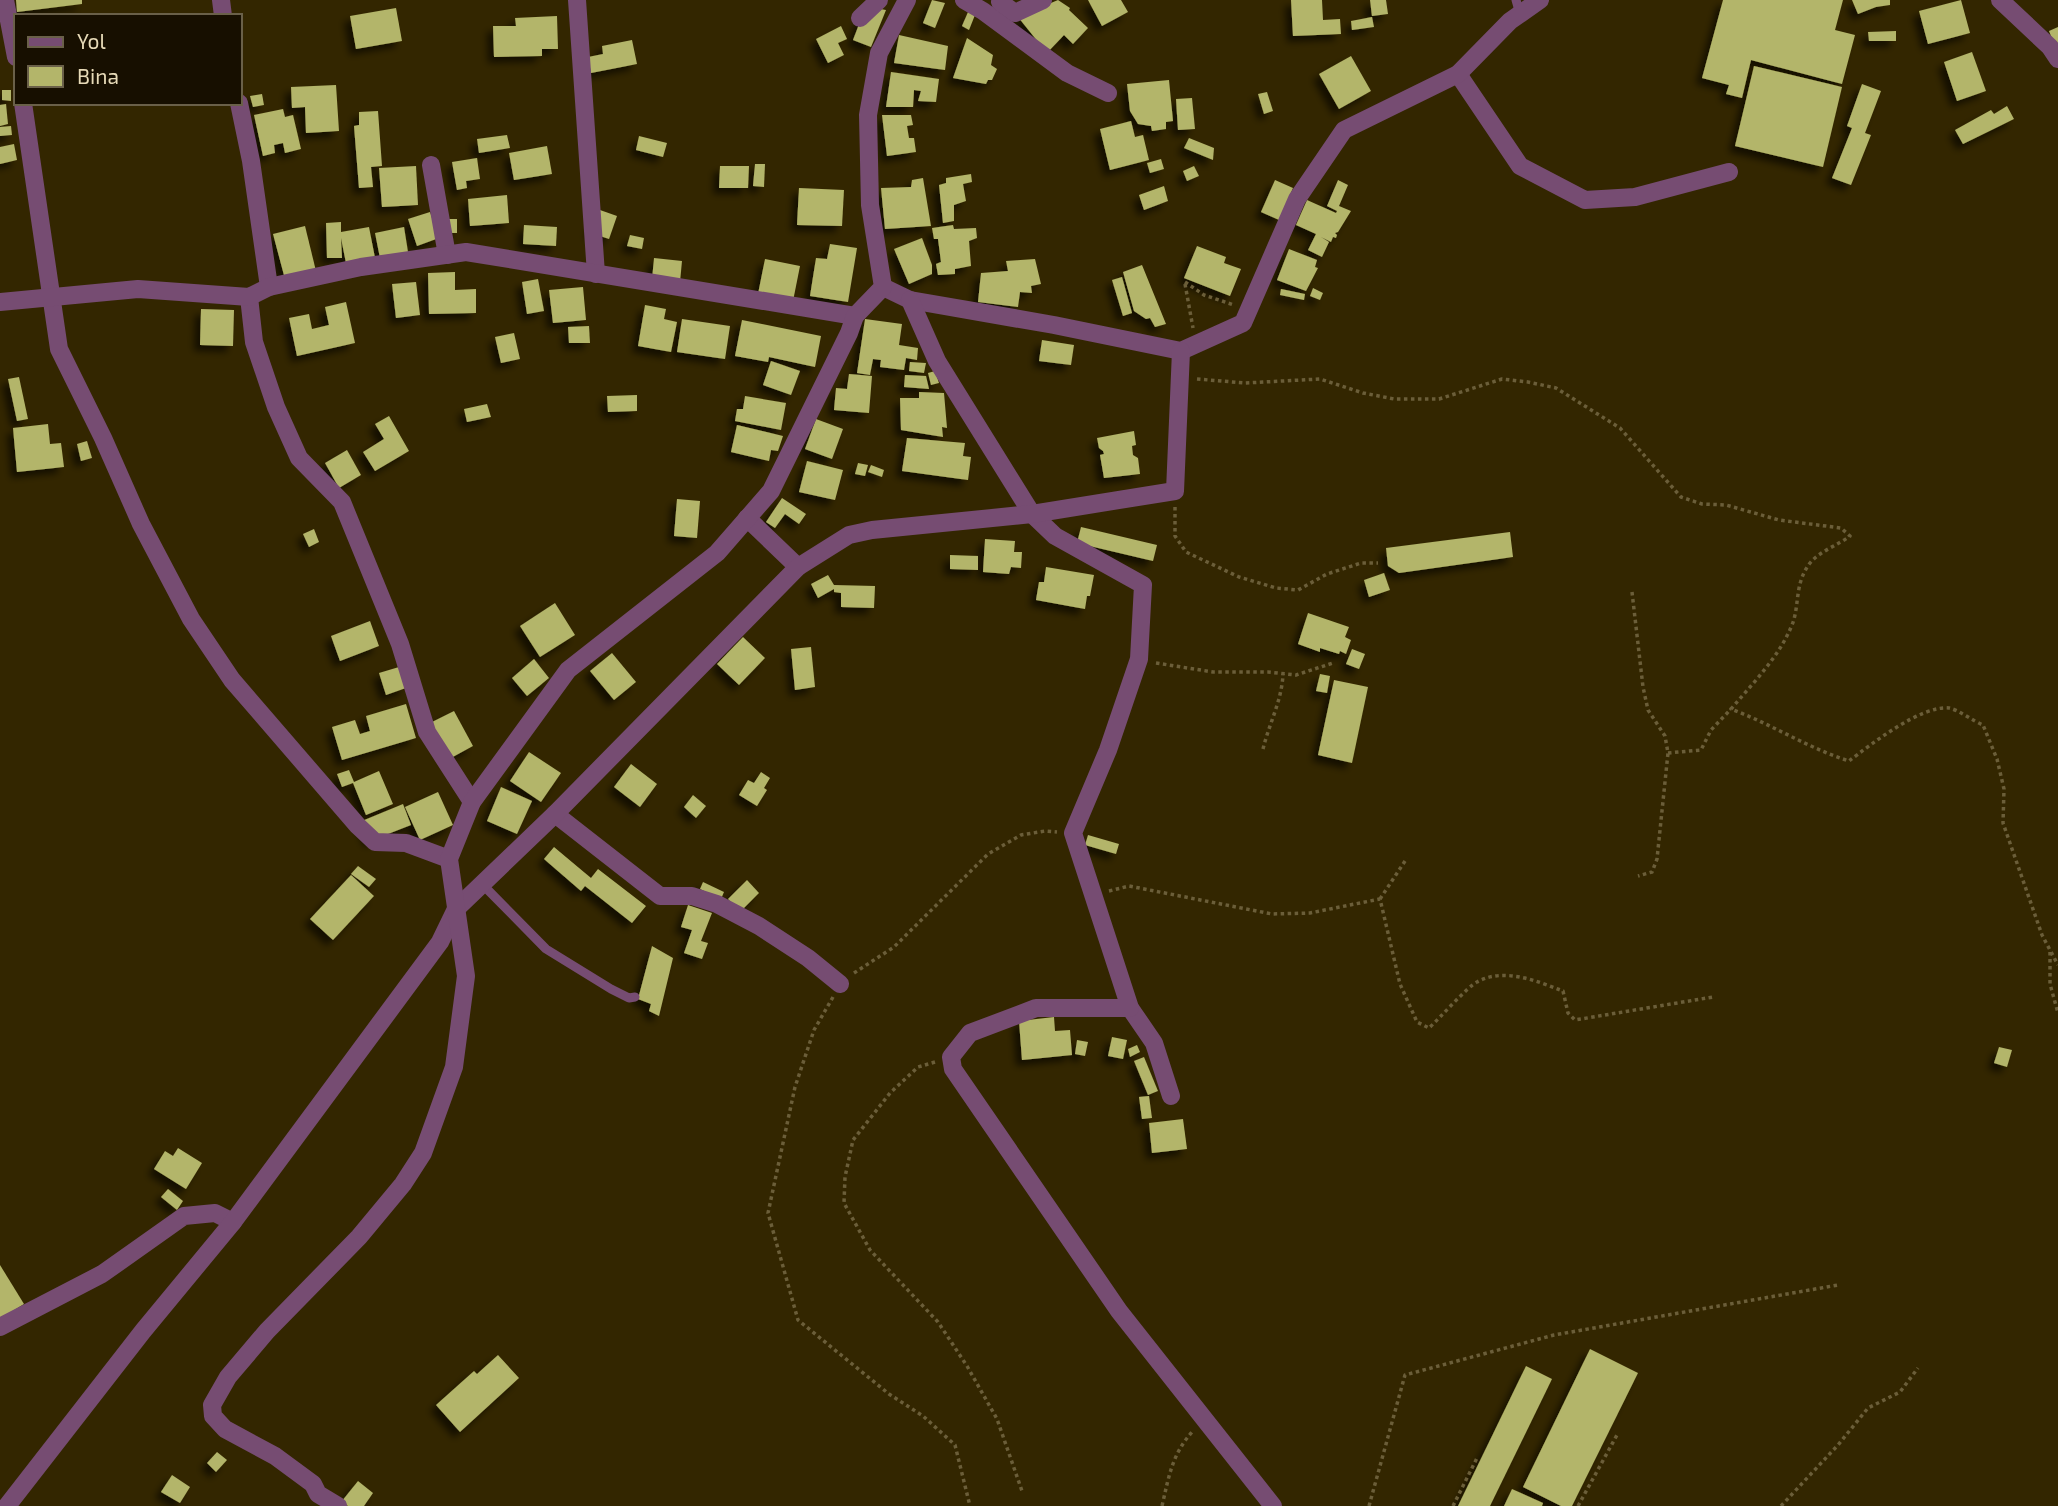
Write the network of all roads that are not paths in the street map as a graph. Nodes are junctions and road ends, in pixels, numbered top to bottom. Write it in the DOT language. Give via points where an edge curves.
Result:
graph roads {
  1 [pos="5,0"];
  2 [pos="576,0"];
  3 [pos="879,0"];
  4 [pos="906,0"];
  5 [pos="964,0"];
  6 [pos="1043,0"];
  7 [pos="1540,0"];
  8 [pos="2000,0"];
  9 [pos="995,3"];
  10 [pos="1518,7"];
  11 [pos="860,18"];
  12 [pos="14,47"];
  13 [pos="2058,59"];
  14 [pos="1458,74"];
  15 [pos="1108,93"];
  16 [pos="23,105"];
  17 [pos="239,105"];
  18 [pos="431,165"];
  19 [pos="1729,172"];
  20 [pos="447,255"];
  21 [pos="596,274"];
  22 [pos="269,287"];
  23 [pos="883,287"];
  24 [pos="249,297"];
  25 [pos="52,299"];
  26 [pos="910,300"];
  27 [pos="0,302"];
  28 [pos="855,316"];
  29 [pos="1188,348"];
  30 [pos="1032,514"];
  31 [pos="747,519"];
  32 [pos="798,568"];
  33 [pos="472,802"];
  34 [pos="555,814"];
  35 [pos="449,859"];
  36 [pos="482,884"];
  37 [pos="456,909"];
  38 [pos="840,984"];
  39 [pos="635,997"];
  40 [pos="1130,1008"];
  41 [pos="1171,1096"];
  42 [pos="233,1222"];
  43 [pos="0,1327"];
  44 [pos="7,1506"];
  45 [pos="338,1506"];
  46 [pos="1273,1506"];
  1 -- 12 [label="street"];
  2 -- 21 [label="street"];
  3 -- 11 [label="street"];
  4 -- 23 [label="street" via="879,53 868,116 870,205"];
  5 -- 9 [label="street"];
  6 -- 9 [label="street" via="1015,13"];
  7 -- 10 [label="street"];
  8 -- 13 [label="street"];
  9 -- 15 [label="street" via="1067,73"];
  10 -- 14 [label="street"];
  14 -- 19 [label="street" via="1520,166 1586,200 1635,197"];
  14 -- 29 [label="street" via="1344,130 1297,199 1243,323"];
  16 -- 25 [label="street"];
  17 -- 22 [label="street"];
  18 -- 20 [label="street"];
  20 -- 21 [label="street" via="466,252"];
  20 -- 22 [label="street"];
  21 -- 28 [label="street"];
  22 -- 24 [label="street"];
  23 -- 26 [label="street"];
  23 -- 28 [label="street"];
  24 -- 25 [label="street" via="138,289"];
  24 -- 33 [label="street" via="254,342 282,420 299,458 342,502 400,644 427,732"];
  25 -- 27 [label="street"];
  25 -- 35 [label="street" via="59,349 141,524 191,619 232,680 375,842 406,843"];
  26 -- 29 [label="street"];
  26 -- 30 [label="street" via="937,361"];
  28 -- 31 [label="street" via="771,491"];
  29 -- 30 [label="street" via="1181,377 1175,491"];
  30 -- 32 [label="street" via="849,535"];
  30 -- 40 [label="street" via="1055,536 1143,585 1139,659 1073,833"];
  31 -- 32 [label="street"];
  31 -- 33 [label="street" via="716,553 568,670"];
  32 -- 34 [label="street"];
  33 -- 35 [label="street"];
  34 -- 36 [label="street"];
  34 -- 38 [label="street" via="660,896 692,896 717,904 769,932"];
  35 -- 37 [label="street"];
  36 -- 37 [label="street"];
  36 -- 39 [label="lane" via="547,949 611,989"];
  37 -- 42 [label="street" via="440,942"];
  37 -- 45 [label="street" via="466,976 454,1068 423,1153 359,1237 228,1377 212,1405 213,1416 225,1429 275,1456"];
  40 -- 41 [label="street" via="1154,1043"];
  40 -- 46 [label="street" via="1036,1007 970,1033 951,1057 953,1069 1119,1311"];
  42 -- 43 [label="street" via="215,1213 184,1216 102,1274"];
  42 -- 44 [label="street"];
}
